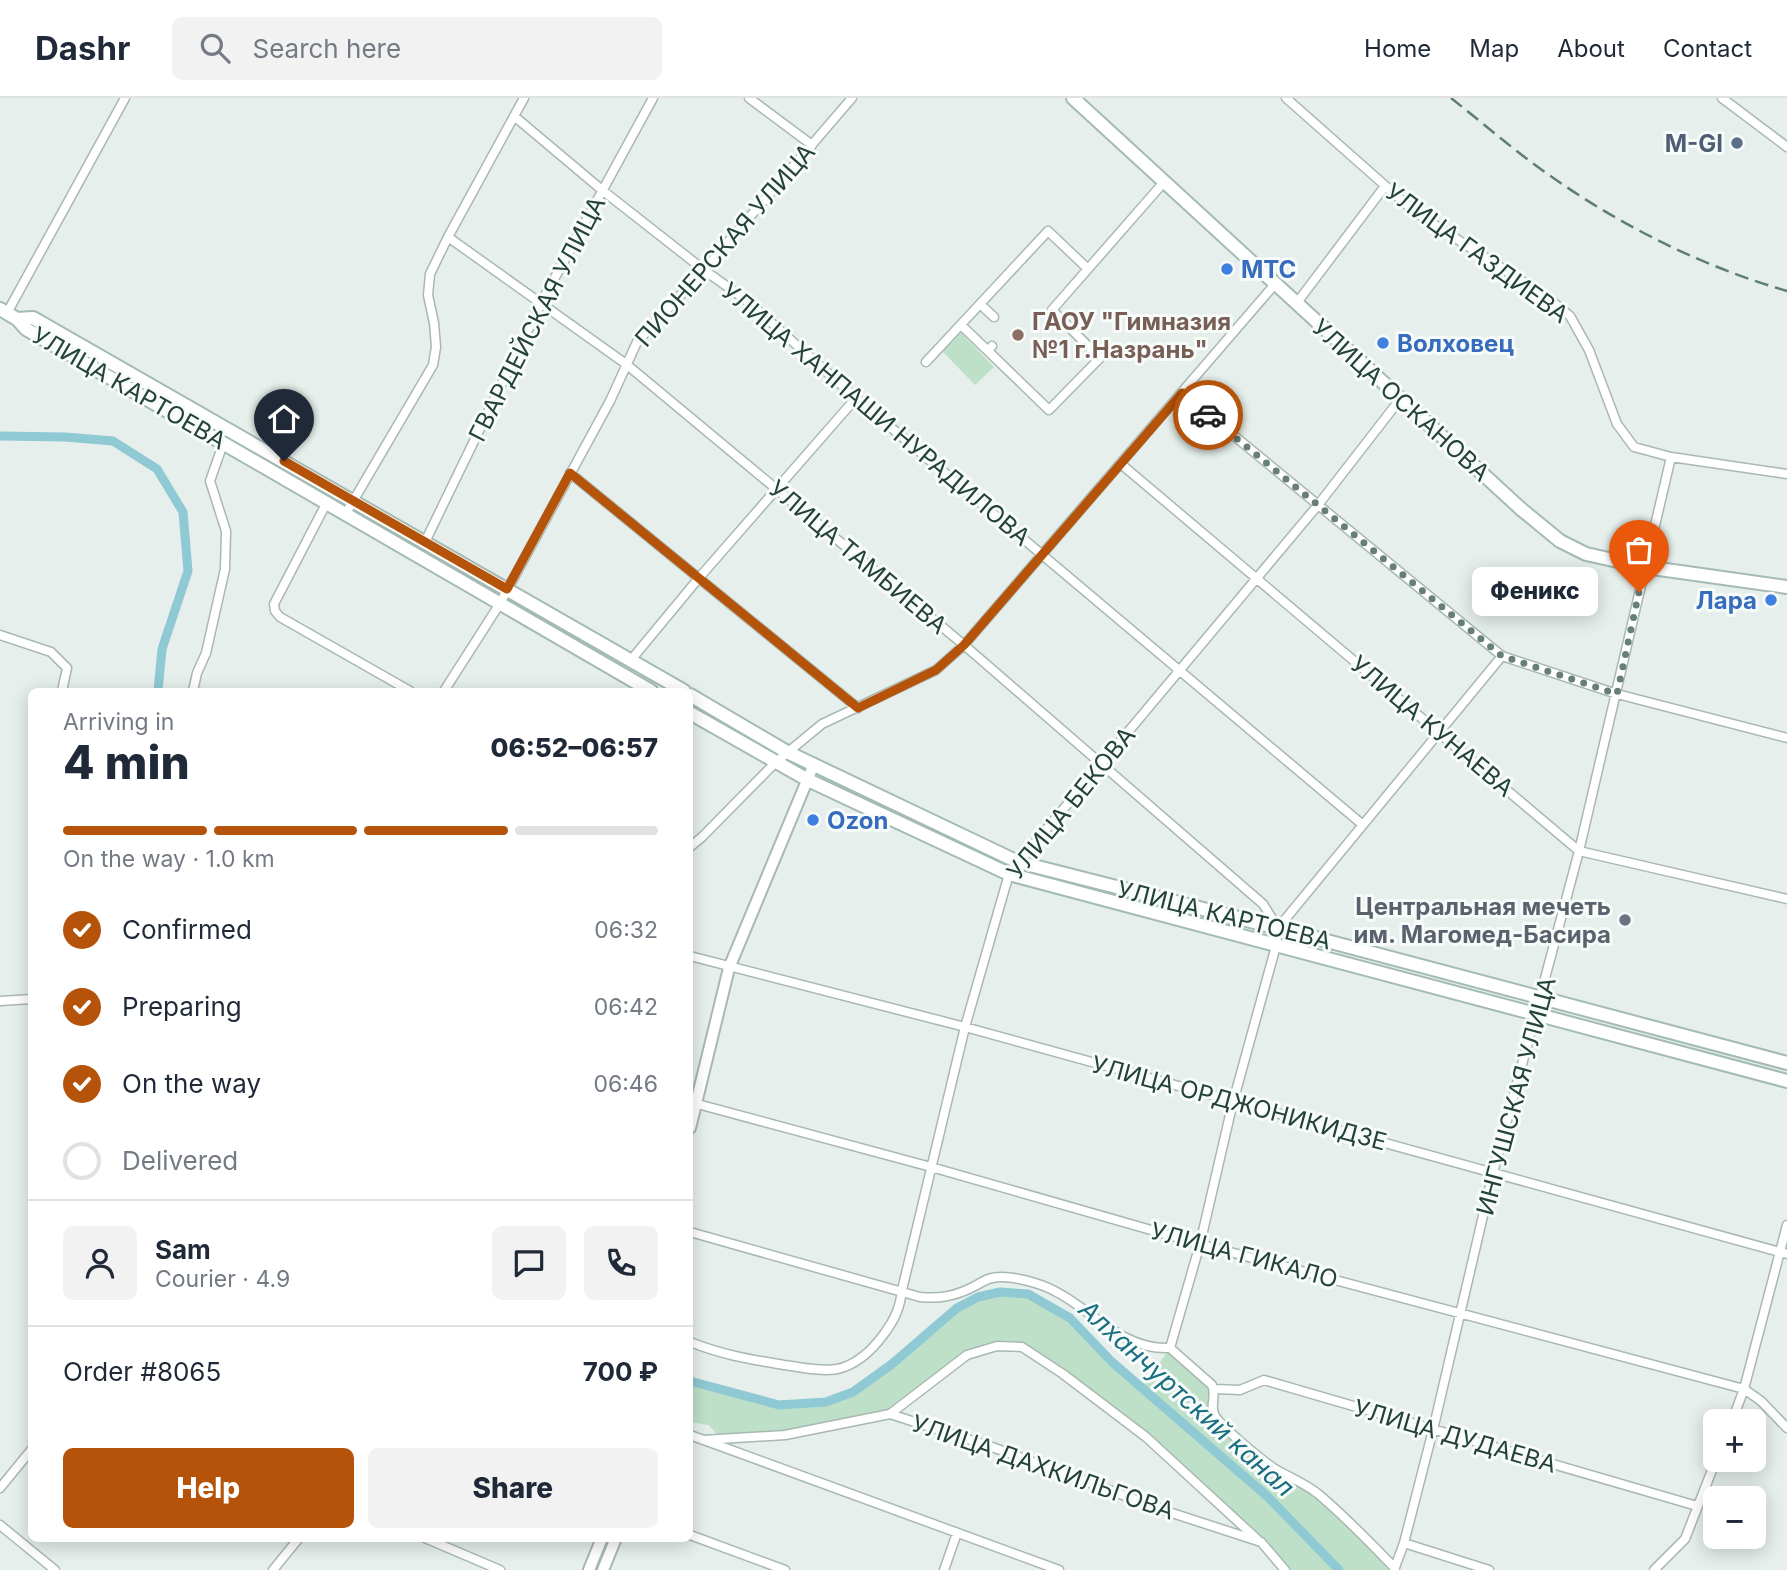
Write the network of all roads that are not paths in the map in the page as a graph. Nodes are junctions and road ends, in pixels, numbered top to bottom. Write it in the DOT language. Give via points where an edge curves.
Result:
graph roads {
  1 [pos="125,98"];
  2 [pos="524,98"];
  3 [pos="653,98"];
  4 [pos="749,98"];
  5 [pos="852,98"];
  6 [pos="1073,98"];
  7 [pos="1286,98"];
  8 [pos="1722,98"];
  9 [pos="514,116"];
  10 [pos="812,145"];
  11 [pos="1787,147"];
  12 [pos="1164,182"];
  13 [pos="1385,186"];
  14 [pos="602,190"];
  15 [pos="448,237"];
  16 [pos="704,270"];
  17 [pos="1088,270"];
  18 [pos="1275,284"];
  19 [pos="541,303"];
  20 [pos="980,304"];
  21 [pos="1296,304"];
  22 [pos="8,314"];
  23 [pos="994,317"];
  24 [pos="961,324"];
  25 [pos="926,362"];
  26 [pos="626,364"];
  27 [pos="1182,393"];
  28 [pos="856,398"];
  29 [pos="1401,398"];
  30 [pos="223,444"];
  31 [pos="1671,457"];
  32 [pos="1121,464"];
  33 [pos="570,473"];
  34 [pos="1787,474"];
  35 [pos="778,490"];
  36 [pos="352,500"];
  37 [pos="326,504"];
  38 [pos="1318,505"];
  39 [pos="345,515"];
  40 [pos="425,542"];
  41 [pos="1042,556"];
  42 [pos="1645,567"];
  43 [pos="1258,577"];
  44 [pos="698,579"];
  45 [pos="1787,587"];
  46 [pos="507,589"];
  47 [pos="499,605"];
  48 [pos="0,635"];
  49 [pos="964,645"];
  50 [pos="1502,656"];
  51 [pos="631,660"];
  52 [pos="1181,670"];
  53 [pos="63,688"];
  54 [pos="194,688"];
  55 [pos="405,688"];
  56 [pos="446,688"];
  57 [pos="646,688"];
  58 [pos="679,688"];
  59 [pos="1617,694"];
  60 [pos="693,697"];
  61 [pos="858,708"];
  62 [pos="693,715"];
  63 [pos="1440,733"];
  64 [pos="1787,738"];
  65 [pos="787,752"];
  66 [pos="775,762"];
  67 [pos="814,764"];
  68 [pos="1102,764"];
  69 [pos="808,780"];
  70 [pos="1363,825"];
  71 [pos="693,844"];
  72 [pos="1579,851"];
  73 [pos="1018,862"];
  74 [pos="1009,874"];
  75 [pos="1787,900"];
  76 [pos="1278,928"];
  77 [pos="1276,946"];
  78 [pos="693,957"];
  79 [pos="729,968"];
  80 [pos="1541,998"];
  81 [pos="28,999"];
  82 [pos="0,1002"];
  83 [pos="1538,1014"];
  84 [pos="965,1027"];
  85 [pos="1787,1063"];
  86 [pos="1787,1081"];
  87 [pos="693,1099"];
  88 [pos="1233,1102"];
  89 [pos="693,1103"];
  90 [pos="931,1167"];
  91 [pos="1493,1173"];
  92 [pos="1787,1225"];
  93 [pos="693,1233"];
  94 [pos="1200,1244"];
  95 [pos="1784,1253"];
  96 [pos="902,1290"];
  97 [pos="1459,1314"];
  98 [pos="693,1343"];
  99 [pos="1170,1348"];
  100 [pos="1214,1389"];
  101 [pos="1744,1389"];
  102 [pos="1736,1409"];
  103 [pos="890,1414"];
  104 [pos="1787,1428"];
  105 [pos="1433,1430"];
  106 [pos="693,1436"];
  107 [pos="703,1440"];
  108 [pos="28,1454"];
  109 [pos="1711,1472"];
  110 [pos="0,1488"];
  111 [pos="1697,1506"];
  112 [pos="0,1525"];
  113 [pos="957,1533"];
  114 [pos="693,1536"];
  115 [pos="296,1542"];
  116 [pos="434,1542"];
  117 [pos="600,1542"];
  118 [pos="614,1542"];
  119 [pos="1261,1542"];
  120 [pos="1404,1543"];
  121 [pos="1395,1569"];
  122 [pos="55,1570"];
  123 [pos="274,1570"];
  124 [pos="500,1570"];
  125 [pos="589,1570"];
  126 [pos="603,1570"];
  127 [pos="785,1570"];
  128 [pos="944,1570"];
  129 [pos="1059,1570"];
  130 [pos="1285,1570"];
  131 [pos="1489,1570"];
  132 [pos="1654,1570"];
  1 -- 22 [label="street"];
  2 -- 9 [label="street"];
  3 -- 14 [label="street, ГВАРДЕЙСКАЯ УЛИЦА"];
  4 -- 10 [label="street"];
  5 -- 10 [label="street, ПИОНЕРСКАЯ УЛИЦА"];
  6 -- 12 [label="main road, УЛИЦА ОСКАНОВА"];
  7 -- 13 [label="street, УЛИЦА ГАЗДИЕВА"];
  8 -- 11 [label="street"];
  9 -- 14 [label="street, УЛИЦА ХАНПАШИ НУРАДИЛОВА"];
  9 -- 15 [label="street"];
  10 -- 16 [label="street, ПИОНЕРСКАЯ УЛИЦА"];
  12 -- 17 [label="street"];
  12 -- 18 [label="main road, УЛИЦА ОСКАНОВА"];
  13 -- 21 [label="street"];
  13 -- 31 [label="street, УЛИЦА ГАЗДИЕВА" via="1415,212 1570,316 1625,437 1634,447"];
  14 -- 16 [label="street, УЛИЦА ХАНПАШИ НУРАДИЛОВА"];
  14 -- 19 [label="street, ГВАРДЕЙСКАЯ УЛИЦА"];
  15 -- 19 [label="street, УЛИЦА ТАМБИЕВА"];
  15 -- 36 [label="street" via="430,274 428,295 436,347 433,365"];
  16 -- 26 [label="street, ПИОНЕРСКАЯ УЛИЦА" via="638,342"];
  16 -- 28 [label="street, УЛИЦА ХАНПАШИ НУРАДИЛОВА" via="746,300"];
  17 -- 20 [label="street" via="1048,231"];
  17 -- 24 [label="street" via="1052,310 1100,358 1049,410"];
  18 -- 21 [label="main road, УЛИЦА ОСКАНОВА"];
  18 -- 27 [label="street"];
  19 -- 26 [label="street, УЛИЦА ТАМБИЕВА"];
  19 -- 40 [label="street, ГВАРДЕЙСКАЯ УЛИЦА"];
  20 -- 23 [label="street"];
  20 -- 24 [label="street"];
  21 -- 29 [label="main road, УЛИЦА ОСКАНОВА"];
  22 -- 30 [label="main road, УЛИЦА КАРТОЕВА" via="26,329"];
  22 -- 36 [label="main road, УЛИЦА КАРТОЕВА" via="33,318"];
  24 -- 25 [label="street"];
  26 -- 33 [label="street, ПИОНЕРСКАЯ УЛИЦА"];
  26 -- 35 [label="street, УЛИЦА ТАМБИЕВА"];
  27 -- 32 [label="street"];
  27 -- 38 [label="street"];
  28 -- 35 [label="street"];
  28 -- 41 [label="street, УЛИЦА ХАНПАШИ НУРАДИЛОВА"];
  29 -- 38 [label="street, УЛИЦА БЕКОВА"];
  29 -- 42 [label="main road, УЛИЦА ОСКАНОВА" via="1560,541 1586,554"];
  30 -- 37 [label="main road, УЛИЦА КАРТОЕВА"];
  30 -- 54 [label="street" via="210,481 226,531 225,569"];
  31 -- 34 [label="street, УЛИЦА ГАЗДИЕВА"];
  31 -- 42 [label="street, ИНГУШСКАЯ УЛИЦА"];
  32 -- 41 [label="street"];
  32 -- 43 [label="street, УЛИЦА КУНАЕВА"];
  33 -- 44 [label="street"];
  33 -- 46 [label="street, ПИОНЕРСКАЯ УЛИЦА"];
  35 -- 44 [label="street"];
  35 -- 49 [label="street, УЛИЦА ТАМБИЕВА"];
  36 -- 39 [label="street"];
  36 -- 40 [label="main road, УЛИЦА КАРТОЕВА"];
  37 -- 39 [label="main road, УЛИЦА КАРТОЕВА"];
  37 -- 55 [label="street" via="274,604 275,611"];
  38 -- 43 [label="street, УЛИЦА БЕКОВА"];
  38 -- 50 [label="street"];
  39 -- 47 [label="main road, УЛИЦА КАРТОЕВА"];
  40 -- 46 [label="main road, УЛИЦА КАРТОЕВА"];
  41 -- 49 [label="street"];
  41 -- 52 [label="street, УЛИЦА ХАНПАШИ НУРАДИЛОВА"];
  42 -- 45 [label="main road, УЛИЦА ОСКАНОВА"];
  42 -- 59 [label="street, ИНГУШСКАЯ УЛИЦА"];
  43 -- 52 [label="street, УЛИЦА БЕКОВА"];
  43 -- 63 [label="street, УЛИЦА КУНАЕВА"];
  44 -- 51 [label="street"];
  44 -- 61 [label="street"];
  46 -- 47 [label="street, ПИОНЕРСКАЯ УЛИЦА"];
  46 -- 51 [label="main road, УЛИЦА КАРТОЕВА"];
  47 -- 56 [label="street, ПИОНЕРСКАЯ УЛИЦА"];
  47 -- 57 [label="main road, УЛИЦА КАРТОЕВА"];
  48 -- 53 [label="street" via="51,652 67,668"];
  49 -- 61 [label="street" via="936,670"];
  49 -- 68 [label="street, УЛИЦА ТАМБИЕВА"];
  50 -- 59 [label="street"];
  50 -- 63 [label="street"];
  51 -- 58 [label="main road, УЛИЦА КАРТОЕВА"];
  52 -- 68 [label="street, УЛИЦА БЕКОВА"];
  52 -- 70 [label="street, УЛИЦА ХАНПАШИ НУРАДИЛОВА"];
  59 -- 64 [label="street"];
  59 -- 72 [label="street, ИНГУШСКАЯ УЛИЦА"];
  60 -- 65 [label="main road, УЛИЦА КАРТОЕВА"];
  61 -- 65 [label="street" via="822,724"];
  62 -- 66 [label="main road, УЛИЦА КАРТОЕВА"];
  63 -- 70 [label="street"];
  63 -- 72 [label="street, УЛИЦА КУНАЕВА"];
  65 -- 66 [label="street"];
  65 -- 67 [label="main road, УЛИЦА КАРТОЕВА"];
  66 -- 69 [label="main road, УЛИЦА КАРТОЕВА"];
  66 -- 71 [label="street"];
  67 -- 69 [label="street"];
  67 -- 73 [label="main road, УЛИЦА КАРТОЕВА"];
  68 -- 73 [label="street, УЛИЦА БЕКОВА"];
  68 -- 76 [label="street, УЛИЦА ТАМБИЕВА" via="1263,904"];
  69 -- 74 [label="main road, УЛИЦА КАРТОЕВА"];
  69 -- 79 [label="street"];
  70 -- 76 [label="street"];
  72 -- 75 [label="street, УЛИЦА КУНАЕВА"];
  72 -- 80 [label="street, ИНГУШСКАЯ УЛИЦА"];
  73 -- 74 [label="street, УЛИЦА БЕКОВА"];
  73 -- 76 [label="main road, УЛИЦА КАРТОЕВА"];
  74 -- 77 [label="main road, УЛИЦА КАРТОЕВА"];
  74 -- 84 [label="street, УЛИЦА БЕКОВА"];
  76 -- 77 [label="street"];
  76 -- 80 [label="main road, УЛИЦА КАРТОЕВА"];
  77 -- 83 [label="main road, УЛИЦА КАРТОЕВА"];
  77 -- 88 [label="street"];
  78 -- 79 [label="street, УЛИЦА ОРДЖОНИКИДЗЕ"];
  79 -- 84 [label="street, УЛИЦА ОРДЖОНИКИДЗЕ"];
  79 -- 87 [label="street"];
  80 -- 83 [label="street, ИНГУШСКАЯ УЛИЦА"];
  80 -- 85 [label="main road, УЛИЦА КАРТОЕВА"];
  81 -- 82 [label="street"];
  83 -- 86 [label="main road, УЛИЦА КАРТОЕВА"];
  83 -- 91 [label="street, ИНГУШСКАЯ УЛИЦА"];
  84 -- 88 [label="street, УЛИЦА ОРДЖОНИКИДЗЕ"];
  84 -- 90 [label="street, УЛИЦА БЕКОВА"];
  88 -- 91 [label="street, УЛИЦА ОРДЖОНИКИДЗЕ"];
  88 -- 94 [label="street"];
  89 -- 90 [label="street, УЛИЦА ГИКАЛО"];
  90 -- 94 [label="street, УЛИЦА ГИКАЛО"];
  90 -- 96 [label="street, УЛИЦА БЕКОВА"];
  91 -- 95 [label="street, УЛИЦА ОРДЖОНИКИДЗЕ"];
  91 -- 97 [label="street, ИНГУШСКАЯ УЛИЦА"];
  92 -- 95 [label="street"];
  93 -- 96 [label="street"];
  94 -- 97 [label="street, УЛИЦА ГИКАЛО"];
  94 -- 99 [label="street"];
  95 -- 101 [label="street"];
  96 -- 98 [label="street, УЛИЦА БЕКОВА" via="895,1319 880,1339 865,1355 839,1368 724,1355"];
  96 -- 99 [label="street" via="937,1299 991,1278 1009,1276 1066,1297 1132,1342"];
  97 -- 101 [label="street, УЛИЦА ГИКАЛО"];
  97 -- 105 [label="street, ИНГУШСКАЯ УЛИЦА"];
  99 -- 100 [label="street"];
  100 -- 105 [label="street, УЛИЦА ДУДАЕВА" via="1240,1390 1264,1380"];
  100 -- 121 [label="street" via="1213,1411 1221,1424 1275,1469 1316,1492"];
  101 -- 102 [label="street"];
  101 -- 104 [label="street, УЛИЦА ГИКАЛО"];
  103 -- 107 [label="street, УЛИЦА ДАХКИЛЬГОВА" via="785,1435"];
  103 -- 119 [label="street, УЛИЦА ДАХКИЛЬГОВА"];
  103 -- 119 [label="street" via="967,1356 997,1346 1022,1347 1146,1437"];
  105 -- 111 [label="street, УЛИЦА ДУДАЕВА"];
  105 -- 120 [label="street, ИНГУШСКАЯ УЛИЦА"];
  106 -- 107 [label="street"];
  107 -- 113 [label="street"];
  108 -- 110 [label="street"];
  109 -- 111 [label="street"];
  111 -- 132 [label="street" via="1685,1539"];
  112 -- 122 [label="street"];
  113 -- 128 [label="street"];
  113 -- 129 [label="street"];
  114 -- 127 [label="street"];
  115 -- 123 [label="street"];
  116 -- 124 [label="street"];
  117 -- 125 [label="street"];
  118 -- 126 [label="street"];
  119 -- 130 [label="street"];
  120 -- 121 [label="street, ИНГУШСКАЯ УЛИЦА"];
  120 -- 131 [label="street"];
}
